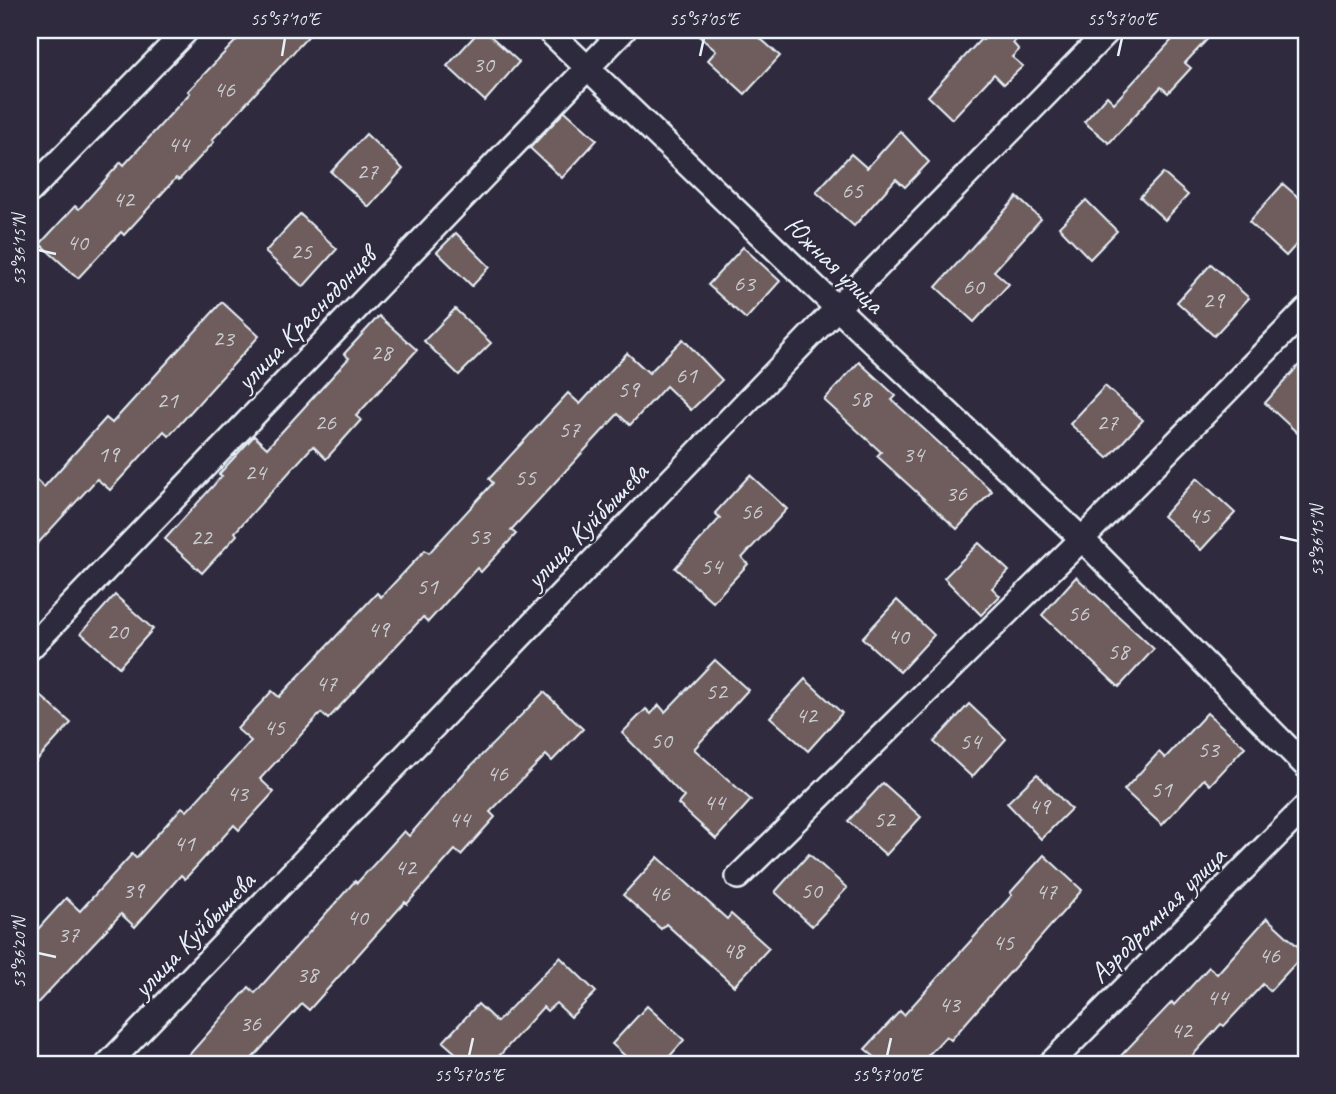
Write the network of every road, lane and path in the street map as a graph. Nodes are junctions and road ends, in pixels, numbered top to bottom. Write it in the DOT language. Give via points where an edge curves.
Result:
graph roads {
  1 [pos="187,30"];
  2 [pos="548,30"];
  3 [pos="624,30"];
  4 [pos="1109,30"];
  5 [pos="587,67"];
  6 [pos="30,191"];
  7 [pos="837,308"];
  8 [pos="1306,310"];
  9 [pos="1082,539"];
  10 [pos="30,648"];
  11 [pos="1306,766"];
  12 [pos="1306,806"];
  13 [pos="738,877"];
  14 [pos="108,1064"];
  15 [pos="1050,1064"];
  1 -- 6 [label="street"];
  2 -- 5 [label="street, Южная улица"];
  3 -- 5 [label="street, улица Краснодонцев"];
  4 -- 7 [label="street, улица Куйбышева"];
  5 -- 7 [label="street, Южная улица"];
  5 -- 10 [label="street, улица Краснодонцев"];
  7 -- 9 [label="street, Южная улица"];
  7 -- 14 [label="street, улица Куйбышева"];
  8 -- 9 [label="street"];
  9 -- 11 [label="street, Южная улица"];
  9 -- 13 [label="street"];
  12 -- 15 [label="street, Аэродромная улица"];
}
